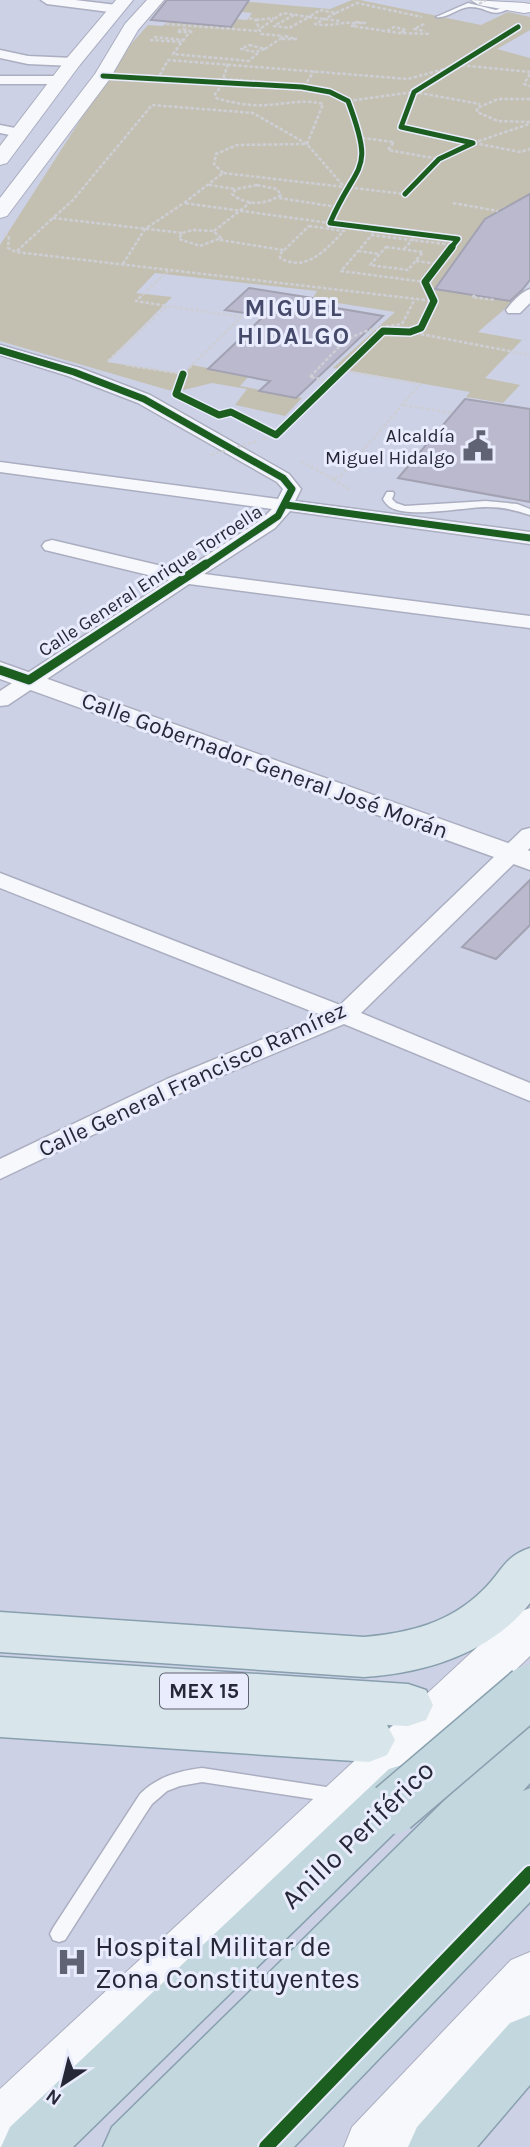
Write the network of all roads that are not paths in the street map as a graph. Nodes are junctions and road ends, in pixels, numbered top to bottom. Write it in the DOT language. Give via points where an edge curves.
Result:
graph roads {
  1 [pos="47,0"];
  2 [pos="156,0"];
  3 [pos="63,1"];
  4 [pos="483,1"];
  5 [pos="121,5"];
  6 [pos="522,8"];
  7 [pos="439,18"];
  8 [pos="0,54"];
  9 [pos="73,62"];
  10 [pos="0,80"];
  11 [pos="59,80"];
  12 [pos="0,129"];
  13 [pos="20,133"];
  14 [pos="0,159"];
  15 [pos="0,212"];
  16 [pos="0,350"];
  17 [pos="0,467"];
  18 [pos="390,494"];
  19 [pos="285,505"];
  20 [pos="530,512"];
  21 [pos="524,534"];
  22 [pos="52,546"];
  23 [pos="186,578"];
  24 [pos="530,622"];
  25 [pos="0,670"];
  26 [pos="29,680"];
  27 [pos="0,700"];
  28 [pos="523,850"];
  29 [pos="0,880"];
  30 [pos="344,1015"];
  31 [pos="530,1093"];
  32 [pos="0,1170"];
  33 [pos="530,1567"];
  34 [pos="530,1627"];
  35 [pos="0,1632"];
  36 [pos="530,1667"];
  37 [pos="0,1678"];
  38 [pos="530,1691"];
  39 [pos="408,1705"];
  40 [pos="0,1716"];
  41 [pos="369,1740"];
  42 [pos="530,1749"];
  43 [pos="351,1797"];
  44 [pos="530,1811"];
  45 [pos="530,1865"];
  46 [pos="59,1934"];
  47 [pos="530,1977"];
  48 [pos="513,2062"];
  49 [pos="0,2127"];
  50 [pos="31,2147"];
  51 [pos="43,2147"];
  52 [pos="133,2147"];
  53 [pos="197,2147"];
  54 [pos="253,2147"];
  55 [pos="372,2147"];
  56 [pos="438,2147"];
  1 -- 3 [label="street"];
  2 -- 15 [label="main road" via="131,28 103,76"];
  3 -- 5 [label="street"];
  4 -- 6 [label="main road"];
  5 -- 9 [label="main road"];
  6 -- 7 [label="lane" via="497,12 468,5"];
  8 -- 9 [label="street"];
  9 -- 11 [label="main road"];
  10 -- 11 [label="street"];
  11 -- 13 [label="main road"];
  12 -- 13 [label="street"];
  13 -- 14 [label="main road"];
  16 -- 19 [label="street" via="144,399 283,478 292,489"];
  17 -- 19 [label="street"];
  18 -- 20 [label="lane" via="387,499 404,509 505,505"];
  19 -- 21 [label="street"];
  19 -- 23 [label="street, Calle General Enrique Torroella" via="268,524"];
  22 -- 23 [label="street"];
  23 -- 24 [label="street"];
  23 -- 26 [label="street, Calle General Enrique Torroella"];
  25 -- 26 [label="street, Calle Gobernador General José Morán"];
  26 -- 27 [label="street, Calle General Enrique Torroella"];
  26 -- 28 [label="street, Calle Gobernador General José Morán"];
  28 -- 30 [label="street, Calle General Francisco Ramírez"];
  29 -- 30 [label="street"];
  30 -- 31 [label="street"];
  30 -- 32 [label="street, Calle General Francisco Ramírez" via="176,1085"];
  33 -- 35 [label="main road" via="495,1609 466,1629 414,1651 389,1656"];
  34 -- 43 [label="main road"];
  36 -- 50 [label="highway, Anillo Periférico"];
  37 -- 39 [label="main road, MEX 15"];
  38 -- 51 [label="highway, bridge" via="393,1808"];
  40 -- 41 [label="main road, MEX 15"];
  42 -- 52 [label="highway"];
  43 -- 46 [label="lane" via="202,1775 164,1783 142,1802"];
  43 -- 49 [label="main road"];
  44 -- 53 [label="highway"];
  45 -- 54 [label="highway"];
  47 -- 55 [label="main road"];
  48 -- 56 [label="highway"];
}
